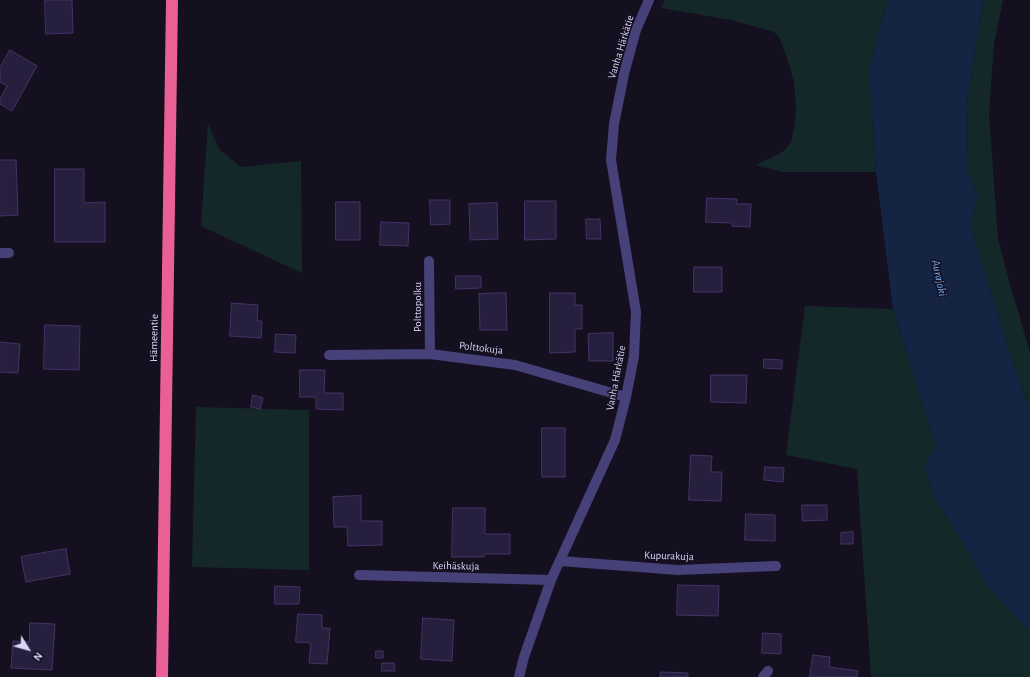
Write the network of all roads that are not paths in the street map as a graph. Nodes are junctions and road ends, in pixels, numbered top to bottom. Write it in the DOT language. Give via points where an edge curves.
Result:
graph roads {
  1 [pos="172,0"];
  2 [pos="649,0"];
  3 [pos="430,261"];
  4 [pos="430,354"];
  5 [pos="329,355"];
  6 [pos="626,397"];
  7 [pos="560,561"];
  8 [pos="776,566"];
  9 [pos="359,575"];
  10 [pos="552,580"];
  11 [pos="162,677"];
  12 [pos="519,677"];
  1 -- 11 [label="highway, Hämeentie"];
  2 -- 6 [label="street, Vanha Härkätie" via="636,30 624,74 614,124 611,160 636,312 634,356"];
  3 -- 4 [label="street, Polttopolku"];
  4 -- 5 [label="street, Polttokuja"];
  4 -- 6 [label="street, Polttokuja" via="515,365"];
  6 -- 7 [label="street, Vanha Härkätie" via="615,440"];
  7 -- 8 [label="street, Kupurakuja" via="678,570"];
  7 -- 10 [label="street, Vanha Härkätie"];
  9 -- 10 [label="street, Keihäskuja"];
  10 -- 12 [label="street, Vanha Härkätie"];
}
